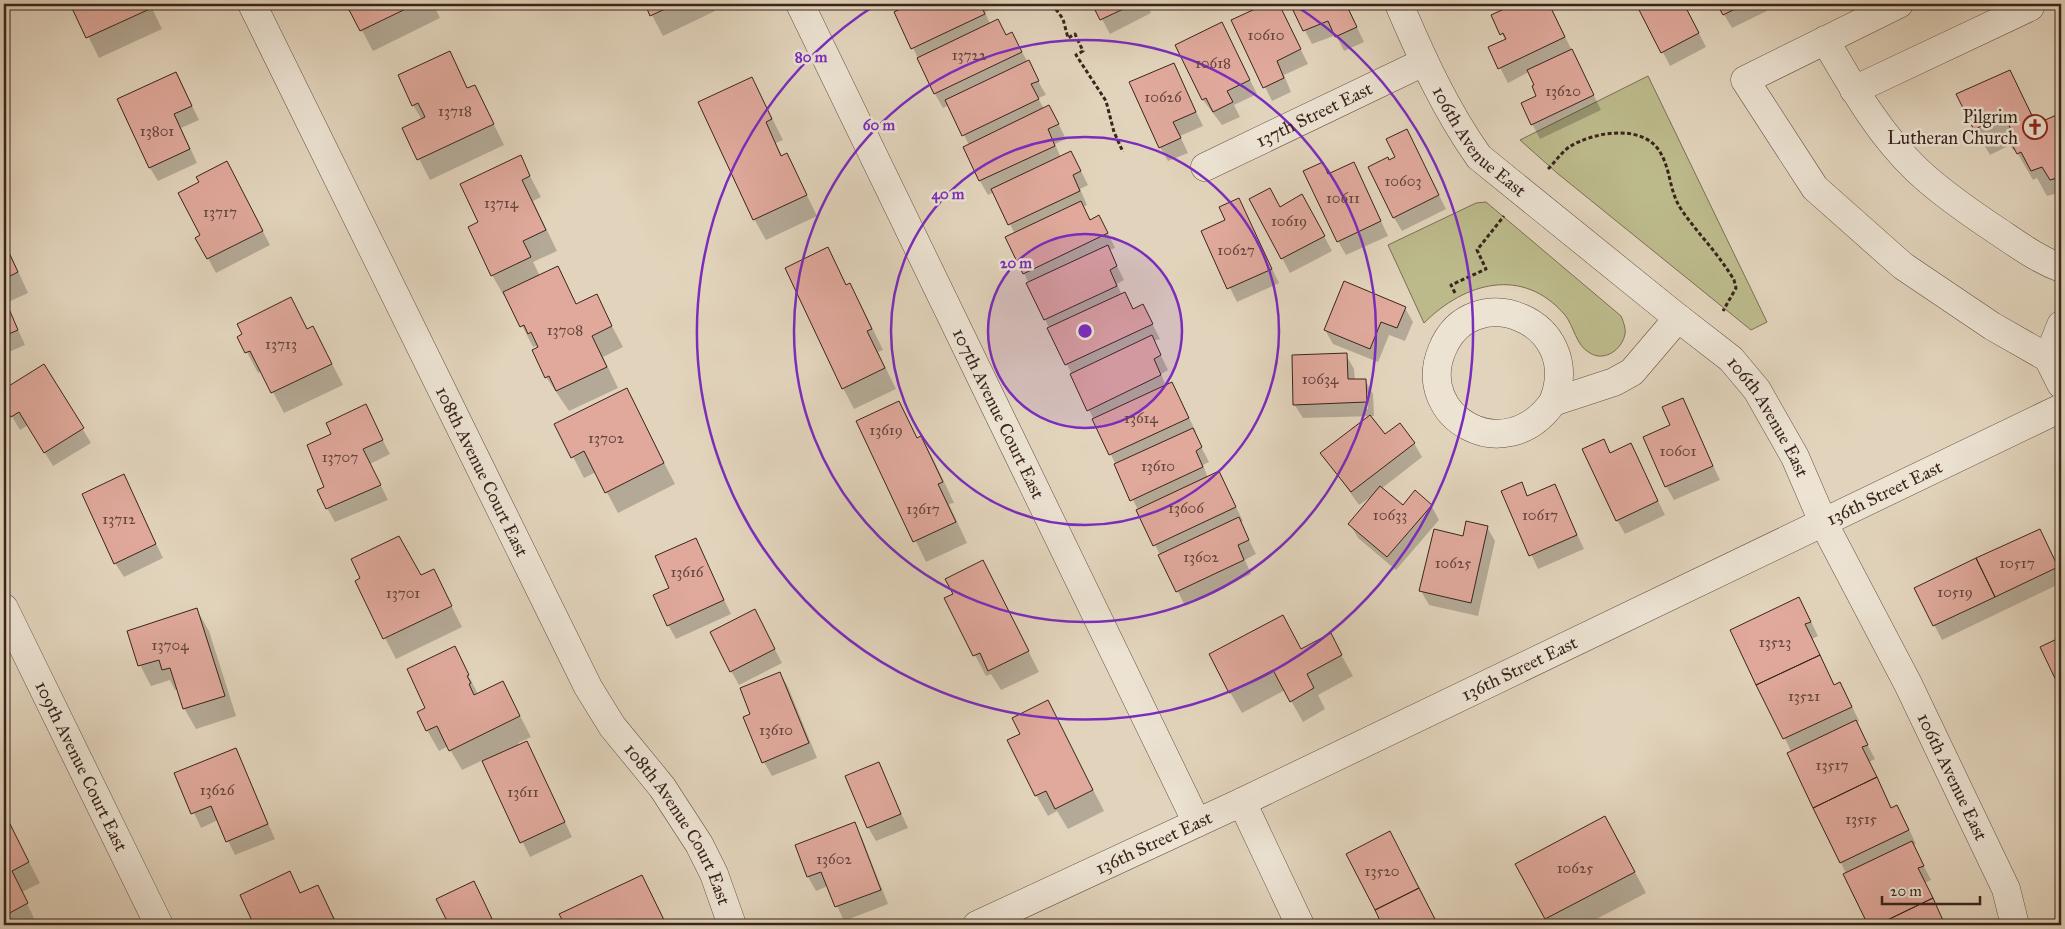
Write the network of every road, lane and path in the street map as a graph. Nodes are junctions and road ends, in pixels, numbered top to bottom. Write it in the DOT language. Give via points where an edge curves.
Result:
graph roads {
  1 [pos="252,4"];
  2 [pos="800,4"];
  3 [pos="1052,4"];
  4 [pos="1398,4"];
  5 [pos="1899,4"];
  6 [pos="2029,4"];
  7 [pos="1825,40"];
  8 [pos="1424,62"];
  9 [pos="1854,90"];
  10 [pos="1123,152"];
  11 [pos="1205,167"];
  12 [pos="1548,169"];
  13 [pos="1506,214"];
  14 [pos="2061,268"];
  15 [pos="1458,300"];
  16 [pos="1723,311"];
  17 [pos="1678,318"];
  18 [pos="2061,325"];
  19 [pos="2048,358"];
  20 [pos="2061,384"];
  21 [pos="1553,402"];
  22 [pos="2061,408"];
  23 [pos="1823,522"];
  24 [pos="4,608"];
  25 [pos="1242,802"];
  26 [pos="1197,823"];
  27 [pos="159,925"];
  28 [pos="732,925"];
  29 [pos="977,925"];
  30 [pos="1300,925"];
  31 [pos="2015,925"];
  1 -- 28 [label="street, 108th Avenue Court East" via="588,687 612,726 662,787 699,844 714,874"];
  2 -- 26 [label="street, 107th Avenue Court East"];
  3 -- 10 [label="path" via="1063,19 1068,38 1075,34 1083,51 1076,54 1106,101"];
  4 -- 8 [label="street, 106th Avenue East"];
  5 -- 7 [label="street"];
  6 -- 9 [label="street" via="2030,7"];
  7 -- 9 [label="street"];
  7 -- 19 [label="street" via="1745,80 1790,152 1816,188 1903,266 1992,326"];
  8 -- 11 [label="street, 137th Street East"];
  8 -- 17 [label="street, 106th Avenue East" via="1456,125 1480,157"];
  9 -- 14 [label="street" via="1880,128 1917,171 2042,261"];
  12 -- 16 [label="path" via="1568,148 1588,138 1636,134 1652,142 1664,158 1673,195 1681,209 1734,280 1736,288"];
  13 -- 15 [label="path" via="1477,250 1486,269 1451,285"];
  17 -- 21 [label="street" via="1632,372 1606,385"];
  17 -- 23 [label="street, 106th Avenue East" via="1731,358 1757,390 1795,457"];
  18 -- 19 [label="street"];
  19 -- 20 [label="street"];
  21 -- 21 [label="street" via="1560,375 1555,349 1548,337 1523,317 1508,312 1491,312 1472,318 1459,326 1442,349 1437,372 1444,401 1454,416 1478,431 1512,433 1529,426"];
  22 -- 23 [label="street, 136th Street East"];
  23 -- 25 [label="street, 136th Street East"];
  23 -- 31 [label="street, 106th Avenue East" via="1908,684 2006,889"];
  24 -- 27 [label="street, 109th Avenue Court East"];
  25 -- 26 [label="street, 136th Street East"];
  25 -- 30 [label="street"];
  26 -- 29 [label="street, 136th Street East"];
}
